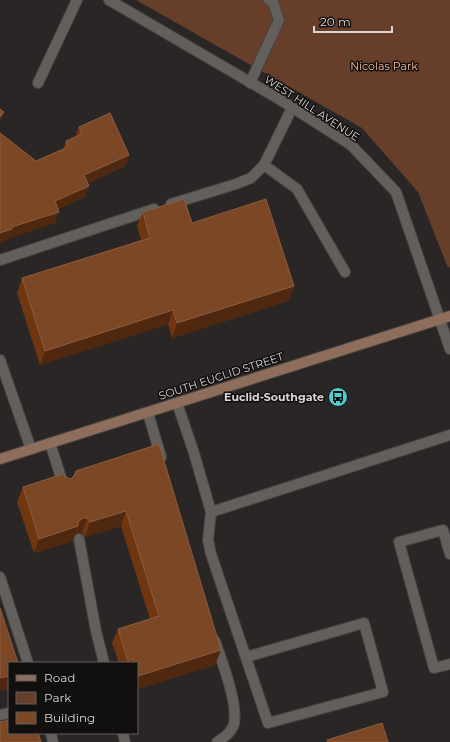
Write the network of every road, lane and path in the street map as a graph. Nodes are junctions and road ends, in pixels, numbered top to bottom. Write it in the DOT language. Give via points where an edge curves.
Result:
graph roads {
  1 [pos="77,0"];
  2 [pos="109,0"];
  3 [pos="269,0"];
  4 [pos="38,83"];
  5 [pos="250,83"];
  6 [pos="292,108"];
  7 [pos="264,165"];
  8 [pos="0,260"];
  9 [pos="345,272"];
  10 [pos="445,318"];
  11 [pos="450,349"];
  12 [pos="0,360"];
  13 [pos="177,403"];
  14 [pos="148,412"];
  15 [pos="450,435"];
  16 [pos="50,443"];
  17 [pos="31,449"];
  18 [pos="0,459"];
  19 [pos="164,466"];
  20 [pos="64,487"];
  21 [pos="211,512"];
  22 [pos="79,539"];
  23 [pos="449,549"];
  24 [pos="0,577"];
  25 [pos="213,632"];
  26 [pos="246,657"];
  27 [pos="28,662"];
  28 [pos="104,662"];
  29 [pos="450,664"];
  30 [pos="217,742"];
  1 -- 4 [label="street"];
  2 -- 5 [label="street, WEST HILL AVENUE"];
  3 -- 5 [label="street" via="274,2 279,20"];
  5 -- 6 [label="street, WEST HILL AVENUE"];
  6 -- 7 [label="street"];
  6 -- 10 [label="street, WEST HILL AVENUE" via="351,145 396,192"];
  7 -- 8 [label="street" via="250,178 236,184 161,206"];
  7 -- 9 [label="street" via="297,189"];
  10 -- 11 [label="street, WEST HILL AVENUE"];
  10 -- 13 [label="main road, SOUTH EUCLID STREET"];
  12 -- 17 [label="street"];
  13 -- 14 [label="main road, SOUTH EUCLID STREET"];
  13 -- 21 [label="street"];
  14 -- 16 [label="main road, SOUTH EUCLID STREET"];
  14 -- 19 [label="street"];
  15 -- 21 [label="street"];
  16 -- 17 [label="main road, SOUTH EUCLID STREET"];
  16 -- 20 [label="street"];
  17 -- 18 [label="main road, SOUTH EUCLID STREET"];
  21 -- 26 [label="street" via="208,540 211,554"];
  22 -- 28 [label="street"];
  23 -- 29 [label="street" via="443,530 398,542 434,668"];
  24 -- 27 [label="street"];
  25 -- 30 [label="street" via="234,707 234,724 228,734"];
  26 -- 26 [label="street" via="268,723 383,692 364,623"];
}
